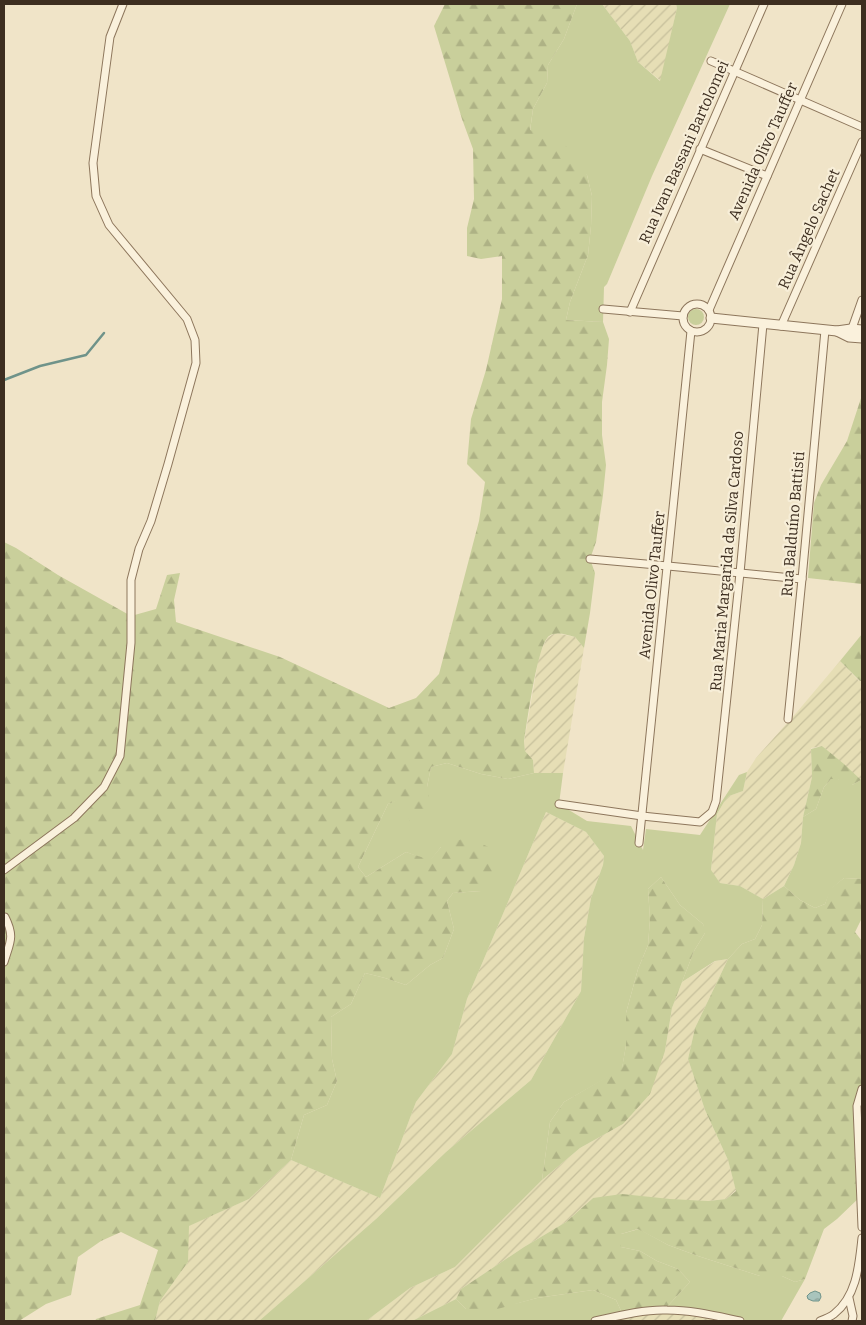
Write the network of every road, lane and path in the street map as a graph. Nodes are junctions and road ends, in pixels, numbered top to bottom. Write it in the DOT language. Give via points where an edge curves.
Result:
graph roads {
  1 [pos="123,4"];
  2 [pos="764,4"];
  3 [pos="842,4"];
  4 [pos="710,61"];
  5 [pos="734,72"];
  6 [pos="800,100"];
  7 [pos="862,127"];
  8 [pos="862,142"];
  9 [pos="700,149"];
  10 [pos="767,176"];
  11 [pos="862,300"];
  12 [pos="603,309"];
  13 [pos="630,312"];
  14 [pos="710,314"];
  15 [pos="683,316"];
  16 [pos="763,324"];
  17 [pos="781,326"];
  18 [pos="691,330"];
  19 [pos="825,330"];
  20 [pos="862,330"];
  21 [pos="850,333"];
  22 [pos="862,338"];
  23 [pos="590,559"];
  24 [pos="668,566"];
  25 [pos="740,573"];
  26 [pos="802,579"];
  27 [pos="788,719"];
  28 [pos="559,804"];
  29 [pos="642,816"];
  30 [pos="639,843"];
  31 [pos="4,870"];
  32 [pos="4,916"];
  33 [pos="4,962"];
  34 [pos="862,1089"];
  35 [pos="860,1106"];
  36 [pos="862,1227"];
  37 [pos="862,1238"];
  38 [pos="850,1298"];
  39 [pos="595,1321"];
  40 [pos="740,1321"];
  41 [pos="820,1321"];
  42 [pos="852,1321"];
  1 -- 31 [label="street" via="110,37 93,163 96,196 109,225 188,319 195,340 196,363 132,580 131,642 120,756 104,787 74,818"];
  2 -- 5 [label="street, Rua Ivan Bassani Bartolomei"];
  3 -- 6 [label="street, Avenida Olivo Tauffer"];
  4 -- 5 [label="street"];
  5 -- 6 [label="street"];
  5 -- 9 [label="street, Rua Ivan Bassani Bartolomei"];
  6 -- 7 [label="street"];
  6 -- 10 [label="street, Avenida Olivo Tauffer"];
  8 -- 17 [label="street, Rua Ângelo Sachet"];
  9 -- 10 [label="street"];
  9 -- 13 [label="street, Rua Ivan Bassani Bartolomei"];
  10 -- 14 [label="street, Avenida Olivo Tauffer"];
  11 -- 21 [label="street"];
  12 -- 13 [label="street"];
  13 -- 15 [label="street"];
  14 -- 15 [label="street" via="700,303 688,306"];
  14 -- 16 [label="street"];
  14 -- 18 [label="street" via="707,328 696,332"];
  15 -- 18 [label="street" via="684,324"];
  16 -- 17 [label="street"];
  16 -- 25 [label="street, Rua Maria Margarida da Silva Cardoso"];
  17 -- 19 [label="street"];
  18 -- 24 [label="street, Avenida Olivo Tauffer"];
  19 -- 21 [label="street"];
  19 -- 26 [label="street, Rua Balduíno Battisti"];
  20 -- 21 [label="street"];
  21 -- 22 [label="street"];
  23 -- 24 [label="street"];
  24 -- 25 [label="street"];
  24 -- 29 [label="street, Avenida Olivo Tauffer"];
  25 -- 26 [label="street"];
  25 -- 29 [label="street, Rua Maria Margarida da Silva Cardoso" via="716,801 712,812 700,822"];
  26 -- 27 [label="street, Rua Balduíno Battisti"];
  28 -- 29 [label="street"];
  29 -- 30 [label="street, Avenida Olivo Tauffer"];
  32 -- 33 [label="street" via="10,928 11,941"];
  34 -- 35 [label="street"];
  35 -- 36 [label="street"];
  37 -- 38 [label="street"];
  38 -- 41 [label="street" via="834,1314"];
  38 -- 42 [label="street"];
  39 -- 40 [label="street" via="666,1310 699,1312"];
}
